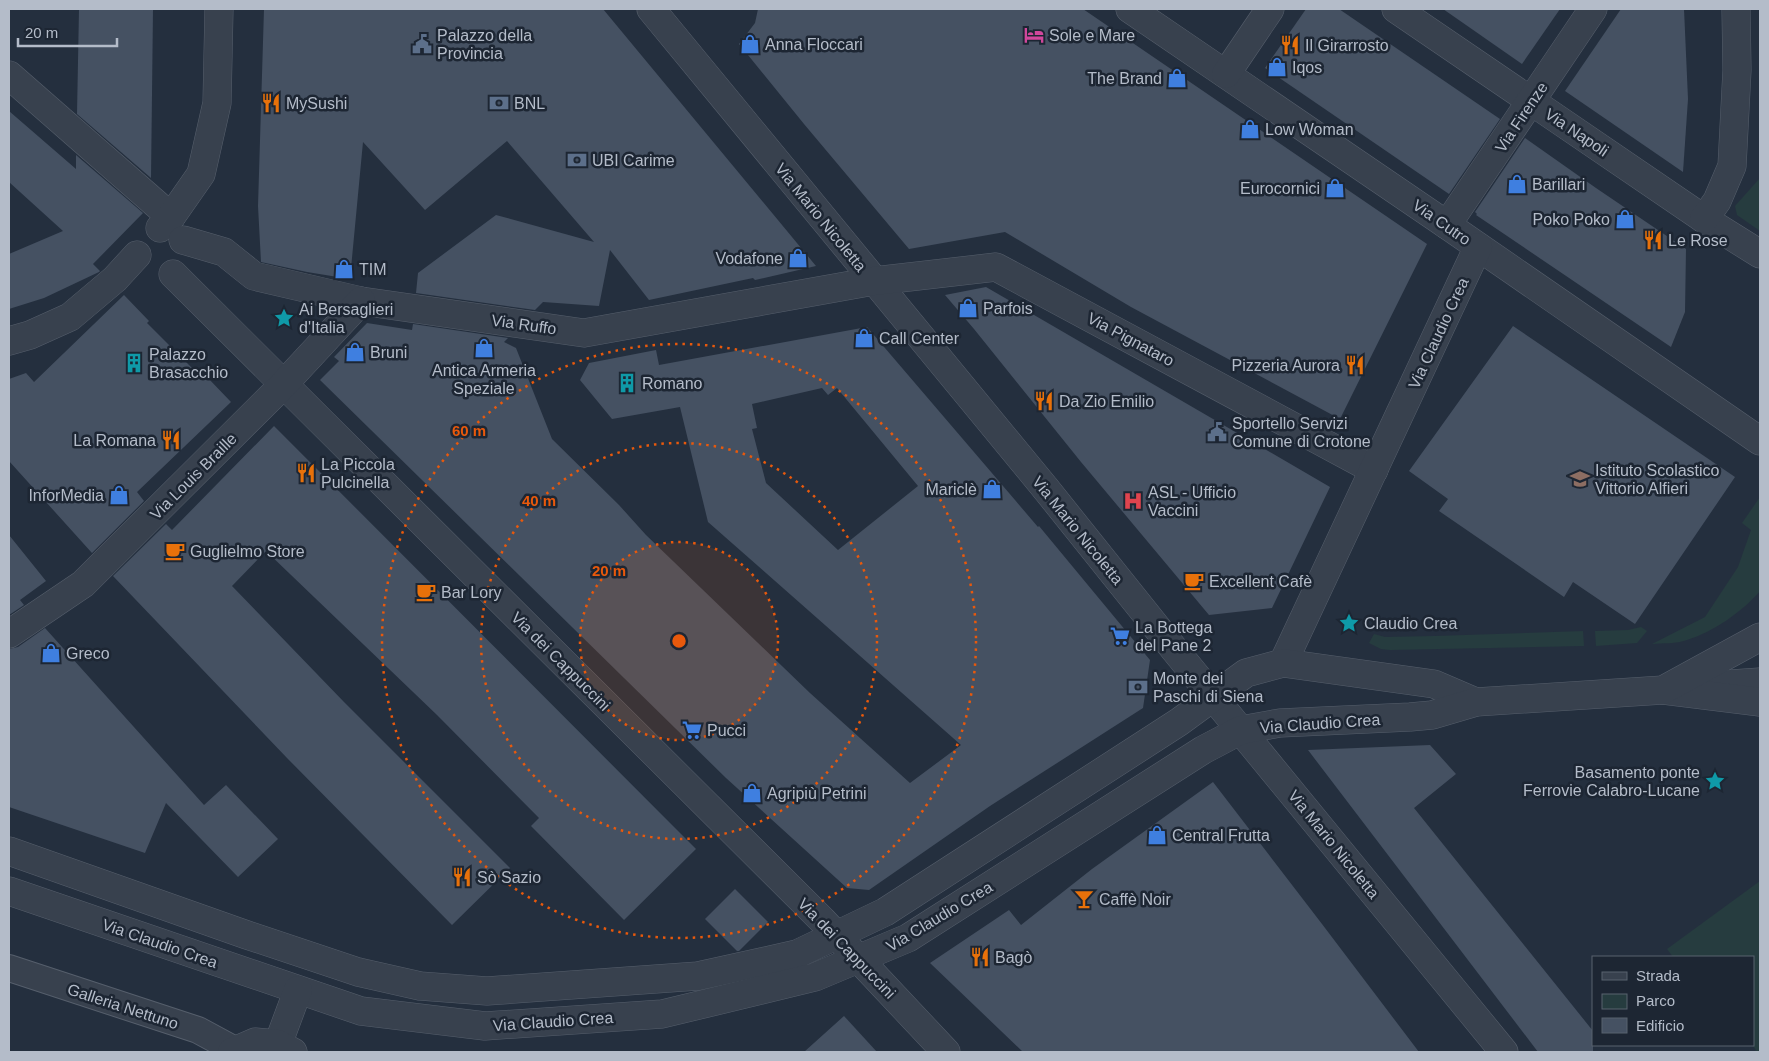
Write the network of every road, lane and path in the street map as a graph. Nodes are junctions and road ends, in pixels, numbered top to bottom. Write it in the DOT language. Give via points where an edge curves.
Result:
graph roads {
  1 [pos="219,9"];
  2 [pos="651,9"];
  3 [pos="1130,9"];
  4 [pos="1270,9"];
  5 [pos="1396,9"];
  6 [pos="1593,9"];
  7 [pos="1736,9"];
  8 [pos="1226,74"];
  9 [pos="9,75"];
  10 [pos="1532,101"];
  11 [pos="1704,219"];
  12 [pos="1447,225"];
  13 [pos="171,228"];
  14 [pos="1478,247"];
  15 [pos="137,254"];
  16 [pos="1760,254"];
  17 [pos="173,274"];
  18 [pos="874,282"];
  19 [pos="362,301"];
  20 [pos="9,341"];
  21 [pos="283,385"];
  22 [pos="1758,438"];
  23 [pos="1374,470"];
  24 [pos="9,634"];
  25 [pos="1760,637"];
  26 [pos="1283,663"];
  27 [pos="1760,682"];
  28 [pos="1663,690"];
  29 [pos="1215,697"];
  30 [pos="1476,702"];
  31 [pos="1760,702"];
  32 [pos="1241,730"];
  33 [pos="9,851"];
  34 [pos="9,891"];
  35 [pos="836,935"];
  36 [pos="860,960"];
  37 [pos="9,968"];
  38 [pos="298,990"];
  39 [pos="286,1048"];
  40 [pos="234,1051"];
  41 [pos="946,1052"];
  42 [pos="1504,1052"];
  1 -- 13 [label="street" via="217,103 201,174"];
  2 -- 18 [label="street, Via Mario Nicoletta"];
  3 -- 8 [label="street, Via Cutro"];
  4 -- 8 [label="street"];
  5 -- 10 [label="street, Via Napoli"];
  6 -- 10 [label="street, Via Firenze"];
  7 -- 11 [label="street" via="1737,70 1732,166 1717,201"];
  8 -- 12 [label="street, Via Cutro"];
  9 -- 13 [label="street"];
  10 -- 11 [label="street, Via Napoli"];
  10 -- 12 [label="street, Via Firenze"];
  11 -- 16 [label="street, Via Napoli"];
  12 -- 14 [label="street, Via Cutro"];
  13 -- 15 [label="street" via="145,235"];
  13 -- 17 [label="street" via="186,248 182,266"];
  13 -- 19 [label="street, Via Ruffo" via="224,252 254,276"];
  14 -- 22 [label="street, Via Cutro"];
  14 -- 23 [label="street, Via Claudio Crea"];
  15 -- 17 [label="street" via="150,274 163,277"];
  15 -- 20 [label="street" via="115,279 70,317"];
  17 -- 21 [label="street, Via dei Cappuccini"];
  18 -- 19 [label="street, Via Ruffo" via="584,333"];
  18 -- 23 [label="street, Via Pignataro" via="996,267"];
  18 -- 29 [label="street, Via Mario Nicoletta"];
  19 -- 21 [label="street, Via Louis Braille"];
  21 -- 24 [label="street, Via Louis Braille" via="83,584"];
  21 -- 35 [label="street, Via dei Cappuccini"];
  23 -- 26 [label="street, Via Claudio Crea"];
  25 -- 28 [label="street"];
  26 -- 29 [label="street, Via Claudio Crea" via="1246,673"];
  26 -- 30 [label="street, Via Claudio Crea" via="1434,684"];
  27 -- 28 [label="street"];
  28 -- 30 [label="street"];
  28 -- 31 [label="street"];
  29 -- 32 [label="street, Via Mario Nicoletta"];
  29 -- 35 [label="street, Via Claudio Crea" via="885,912"];
  30 -- 32 [label="street, Via Claudio Crea" via="1432,715 1280,724"];
  32 -- 36 [label="street, Via Claudio Crea" via="1204,750 908,938"];
  32 -- 42 [label="street, Via Mario Nicoletta"];
  33 -- 35 [label="street, Via Claudio Crea" via="238,932 348,968 420,986 487,990 698,976 797,954"];
  34 -- 38 [label="street, Via Claudio Crea"];
  35 -- 36 [label="street, Via dei Cappuccini"];
  36 -- 38 [label="street, Via Claudio Crea" via="815,977 662,1014 485,1026 361,1011"];
  36 -- 41 [label="street, Via dei Cappuccini"];
  37 -- 40 [label="street, Galleria Nettuno" via="198,1030"];
  38 -- 39 [label="street"];
  39 -- 40 [label="street" via="256,1042"];
}
